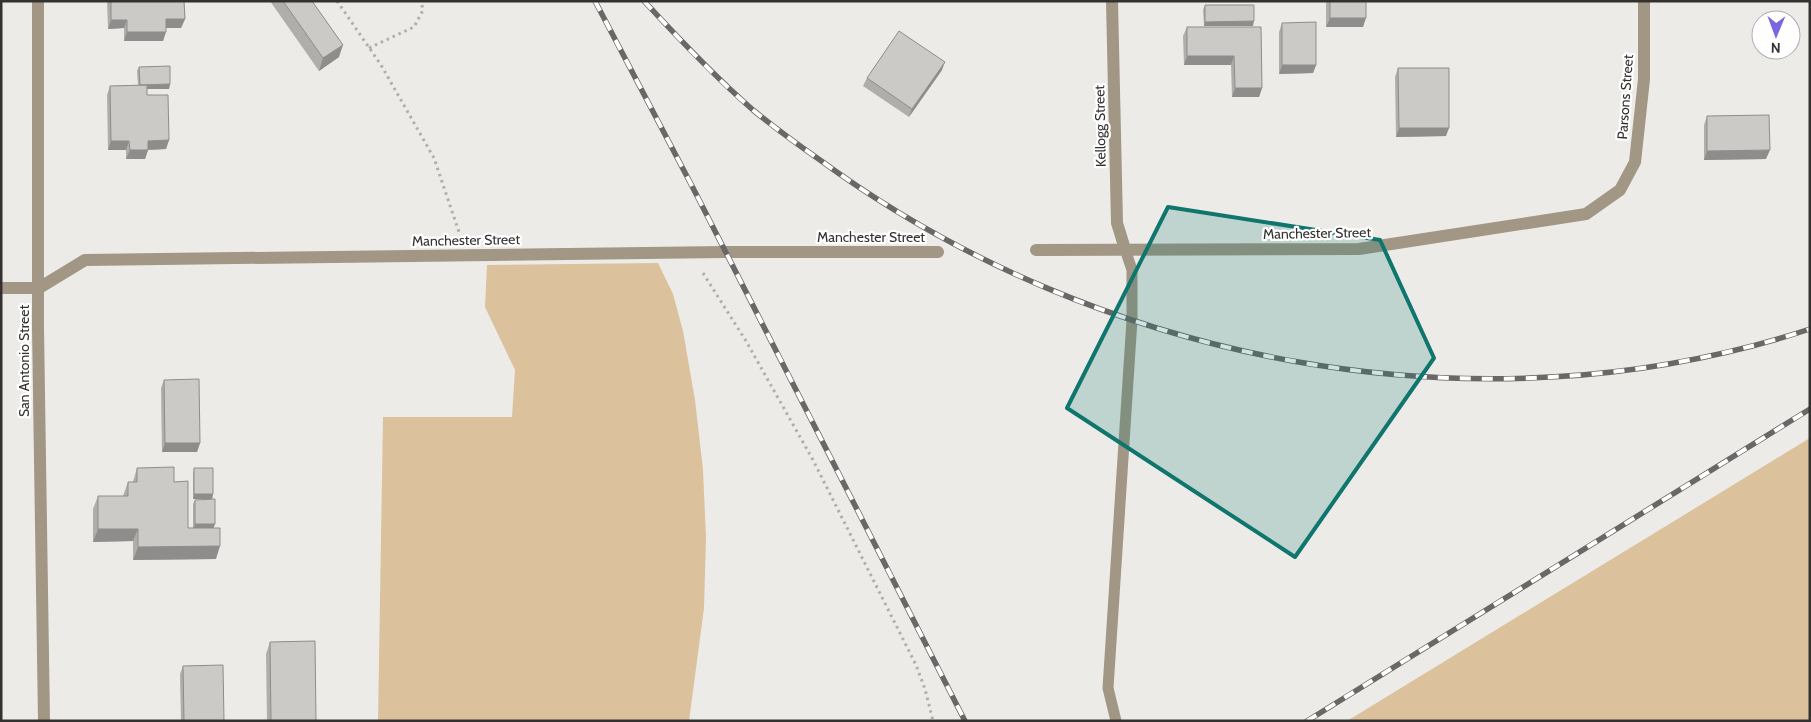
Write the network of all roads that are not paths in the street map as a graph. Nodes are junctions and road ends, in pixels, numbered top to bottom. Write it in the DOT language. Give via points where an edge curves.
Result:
graph roads {
  1 [pos="38,1"];
  2 [pos="1112,1"];
  3 [pos="1644,1"];
  4 [pos="1620,190"];
  5 [pos="1126,249"];
  6 [pos="1036,250"];
  7 [pos="938,252"];
  8 [pos="1,288"];
  9 [pos="38,288"];
  10 [pos="44,721"];
  11 [pos="1116,721"];
  1 -- 9 [label="street, San Antonio Street"];
  2 -- 5 [label="street, Kellogg Street" via="1117,223"];
  3 -- 4 [label="street, Parsons Street" via="1644,79 1635,162"];
  4 -- 5 [label="street, Manchester Street" via="1586,214 1359,249"];
  5 -- 6 [label="street, Manchester Street"];
  5 -- 11 [label="lane" via="1132,270 1132,320 1108,688"];
  7 -- 9 [label="street, Manchester Street" via="85,260"];
  8 -- 9 [label="street"];
  9 -- 10 [label="street, San Antonio Street"];
}
